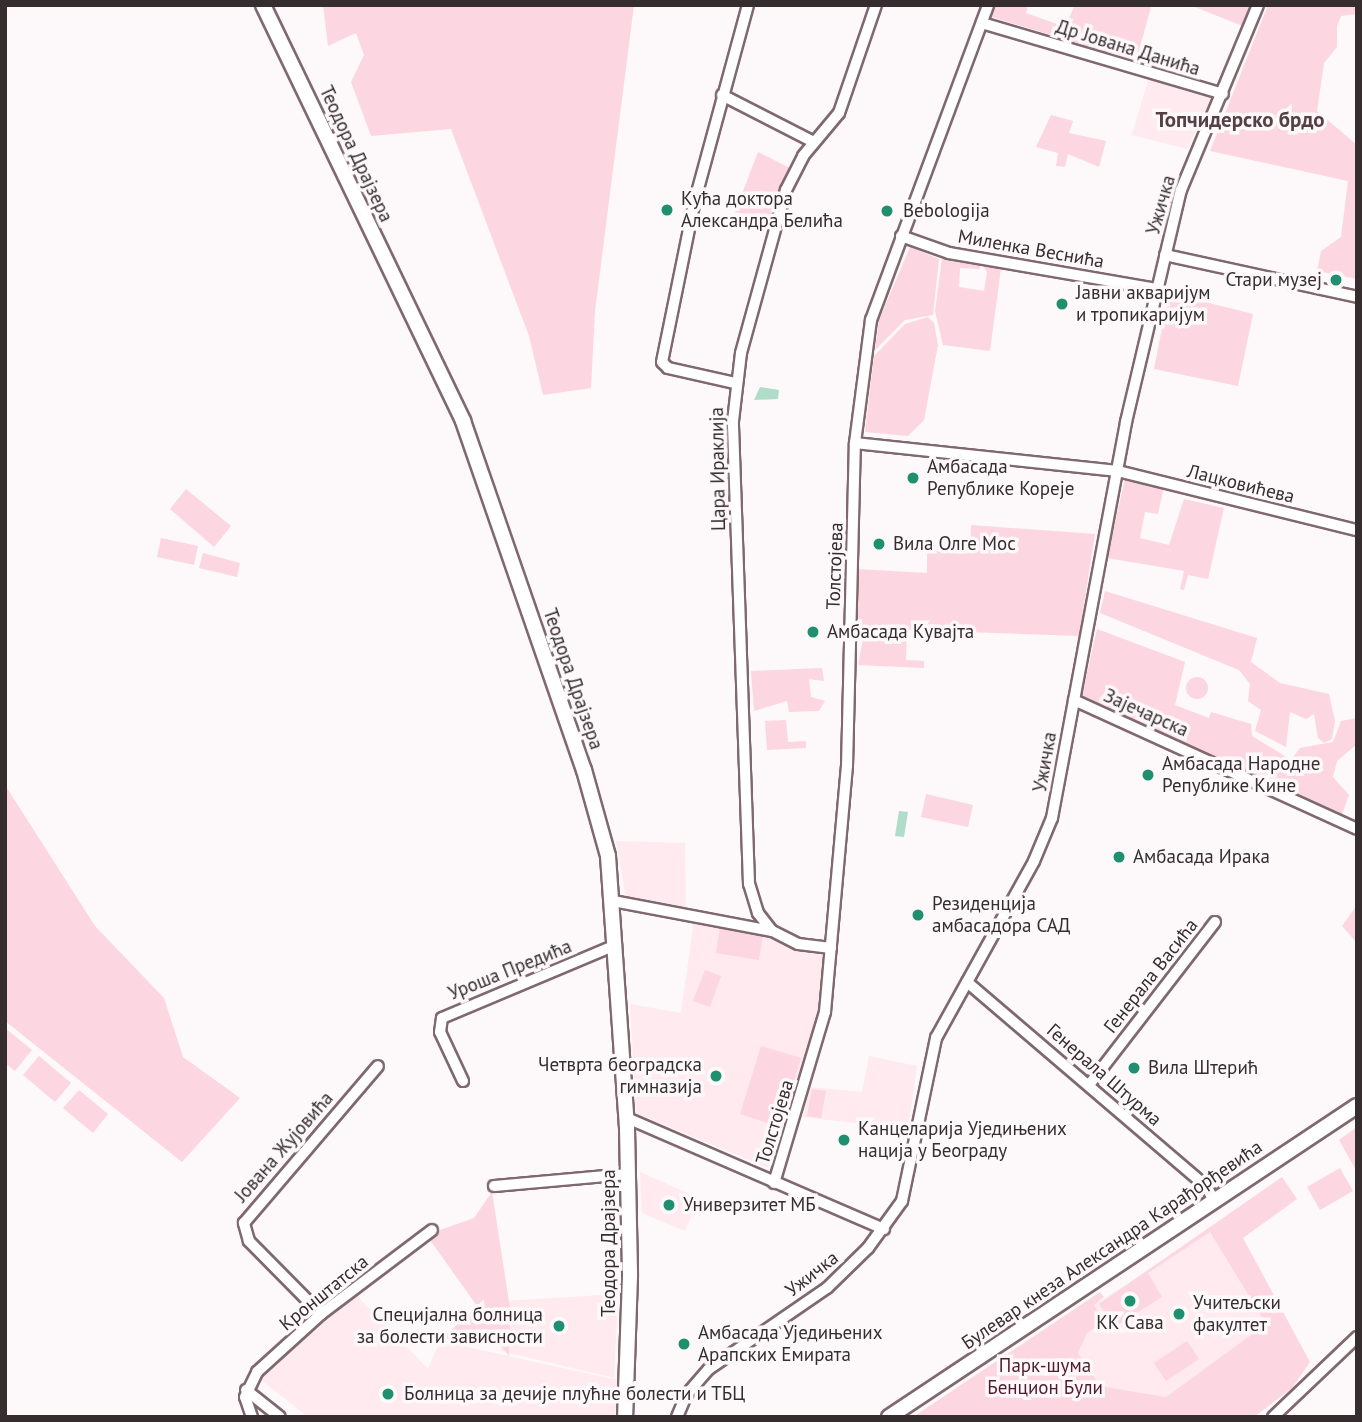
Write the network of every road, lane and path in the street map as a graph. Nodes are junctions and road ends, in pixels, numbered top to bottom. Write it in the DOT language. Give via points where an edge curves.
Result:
graph roads {
  1 [pos="264,5"];
  2 [pos="748,5"];
  3 [pos="876,5"];
  4 [pos="988,5"];
  5 [pos="1258,5"];
  6 [pos="982,23"];
  7 [pos="1223,94"];
  8 [pos="722,95"];
  9 [pos="814,142"];
  10 [pos="901,236"];
  11 [pos="1165,255"];
  12 [pos="1158,289"];
  13 [pos="1357,297"];
  14 [pos="735,383"];
  15 [pos="855,443"];
  16 [pos="1118,471"];
  17 [pos="1357,530"];
  18 [pos="1073,700"];
  19 [pos="1357,829"];
  20 [pos="613,901"];
  21 [pos="1215,922"];
  22 [pos="772,931"];
  23 [pos="616,945"];
  24 [pos="831,948"];
  25 [pos="967,982"];
  26 [pos="378,1066"];
  27 [pos="463,1081"];
  28 [pos="1089,1085"];
  29 [pos="1357,1106"];
  30 [pos="626,1118"];
  31 [pos="628,1174"];
  32 [pos="774,1183"];
  33 [pos="494,1186"];
  34 [pos="1213,1200"];
  35 [pos="884,1229"];
  36 [pos="432,1230"];
  37 [pos="321,1314"];
  38 [pos="1357,1337"];
  39 [pos="246,1390"];
  40 [pos="252,1417"];
  41 [pos="281,1417"];
  42 [pos="625,1417"];
  43 [pos="677,1417"];
  44 [pos="889,1417"];
  45 [pos="1273,1417"];
  1 -- 20 [label="main road, Теодора Драјзера" via="463,421 584,770 608,856"];
  2 -- 8 [label="street, Цара Ираклија"];
  3 -- 9 [label="street" via="839,113"];
  4 -- 6 [label="street, Толстојева"];
  5 -- 7 [label="street, Ужичка"];
  6 -- 7 [label="street, Др Јована Данића"];
  6 -- 10 [label="street, Толстојева"];
  7 -- 11 [label="street, Ужичка" via="1181,190"];
  8 -- 9 [label="street"];
  8 -- 14 [label="street, Цара Ираклија" via="662,362 668,368"];
  9 -- 14 [label="street" via="786,190"];
  10 -- 12 [label="street, Миленка Веснића" via="949,253"];
  10 -- 15 [label="street, Толстојева" via="872,320"];
  11 -- 12 [label="street, Ужичка"];
  11 -- 13 [label="street"];
  12 -- 16 [label="street, Ужичка"];
  14 -- 22 [label="street, Цара Ираклија" via="748,884 758,913"];
  15 -- 16 [label="street, Лацковићева"];
  15 -- 24 [label="street, Толстојева" via="847,766"];
  16 -- 17 [label="street, Лацковићева"];
  16 -- 18 [label="street, Ужичка"];
  18 -- 19 [label="street, Зајечарска"];
  18 -- 25 [label="street, Ужичка" via="1048,830"];
  20 -- 22 [label="street"];
  20 -- 23 [label="main road, Теодора Драјзера"];
  21 -- 28 [label="street, Генерала Васића"];
  22 -- 24 [label="street" via="798,944"];
  23 -- 27 [label="street, Уроша Предића" via="442,1018 440,1032"];
  23 -- 30 [label="main road, Теодора Драјзера"];
  24 -- 32 [label="street, Толстојева" via="821,1030"];
  25 -- 28 [label="street, Генерала Штурма"];
  25 -- 35 [label="street, Ужичка" via="932,1049 905,1189"];
  26 -- 37 [label="street, Јована Жујовића" via="244,1223 248,1241"];
  28 -- 34 [label="street, Генерала Штурма" via="1207,1187"];
  29 -- 34 [label="main road, Булевар кнеза Александра Карађорђевића"];
  30 -- 31 [label="main road, Теодора Драјзера"];
  30 -- 32 [label="street"];
  31 -- 33 [label="street"];
  31 -- 42 [label="main road, Теодора Драјзера"];
  32 -- 35 [label="street"];
  34 -- 44 [label="main road, Булевар кнеза Александра Карађорђевића"];
  35 -- 43 [label="street, Ужичка" via="827,1288 709,1369 687,1394"];
  36 -- 37 [label="street, Кронштатска"];
  37 -- 39 [label="street, Кронштатска" via="266,1363"];
  38 -- 45 [label="street"];
  39 -- 40 [label="street"];
  39 -- 41 [label="street"];
}
